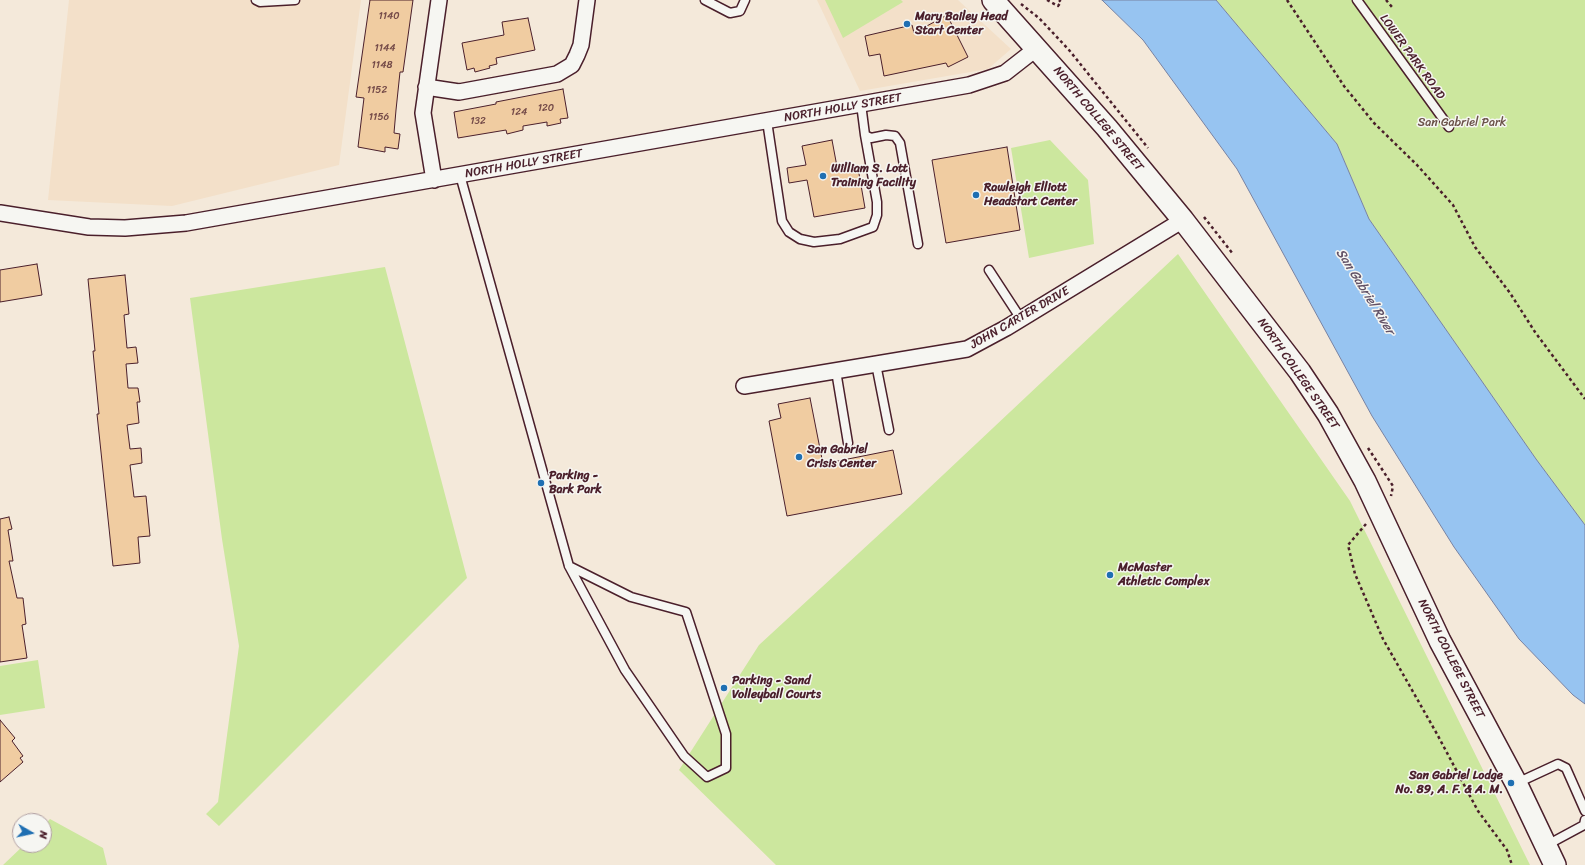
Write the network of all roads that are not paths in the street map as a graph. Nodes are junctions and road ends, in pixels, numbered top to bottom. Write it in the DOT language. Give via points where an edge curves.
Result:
graph roads {
  1 [pos="256,0"];
  2 [pos="295,0"];
  3 [pos="439,0"];
  4 [pos="587,0"];
  5 [pos="705,0"];
  6 [pos="746,0"];
  7 [pos="993,0"];
  8 [pos="1357,0"];
  9 [pos="1037,48"];
  10 [pos="426,87"];
  11 [pos="861,104"];
  12 [pos="767,121"];
  13 [pos="1449,127"];
  14 [pos="865,134"];
  15 [pos="460,175"];
  16 [pos="434,180"];
  17 [pos="0,213"];
  18 [pos="1191,216"];
  19 [pos="918,244"];
  20 [pos="989,270"];
  21 [pos="1021,319"];
  22 [pos="876,364"];
  23 [pos="836,371"];
  24 [pos="744,386"];
  25 [pos="889,430"];
  26 [pos="848,443"];
  27 [pos="569,566"];
  28 [pos="1516,783"];
  29 [pos="1585,811"];
  30 [pos="1585,820"];
  31 [pos="1546,845"];
  32 [pos="1555,865"];
  1 -- 2 [label="lane"];
  3 -- 10 [label="street"];
  4 -- 10 [label="street" via="577,55 572,65 557,74 460,92"];
  5 -- 6 [label="lane" via="730,13 740,11"];
  7 -- 9 [label="street, NORTH COLLEGE STREET"];
  8 -- 13 [label="lane, LOWER PARK ROAD"];
  9 -- 11 [label="street, NORTH HOLLY STREET" via="1005,72 969,85"];
  9 -- 18 [label="street, NORTH COLLEGE STREET" via="1107,128"];
  10 -- 16 [label="street" via="423,113"];
  11 -- 12 [label="street, NORTH HOLLY STREET"];
  11 -- 14 [label="lane"];
  12 -- 14 [label="lane" via="782,221 789,232 800,239 814,242 840,239 873,227 877,215 877,202"];
  12 -- 15 [label="street, NORTH HOLLY STREET"];
  14 -- 19 [label="lane" via="871,138 895,136 900,143"];
  15 -- 16 [label="street, NORTH HOLLY STREET"];
  15 -- 27 [label="lane"];
  16 -- 17 [label="street, NORTH HOLLY STREET" via="186,223 125,228 89,226"];
  18 -- 21 [label="street, JOHN CARTER DRIVE"];
  18 -- 28 [label="street, NORTH COLLEGE STREET" via="1328,414 1365,481 1440,641"];
  20 -- 21 [label="lane"];
  21 -- 22 [label="street, JOHN CARTER DRIVE" via="967,349"];
  22 -- 23 [label="street, JOHN CARTER DRIVE"];
  22 -- 25 [label="lane"];
  23 -- 24 [label="street, JOHN CARTER DRIVE"];
  23 -- 26 [label="lane"];
  27 -- 27 [label="lane" via="625,670 684,756 707,777 726,768 726,734 686,612 631,597"];
  28 -- 29 [label="lane" via="1558,764 1566,768"];
  28 -- 31 [label="street, NORTH COLLEGE STREET"];
  30 -- 31 [label="lane" via="1584,825"];
  31 -- 32 [label="street, NORTH COLLEGE STREET"];
}
